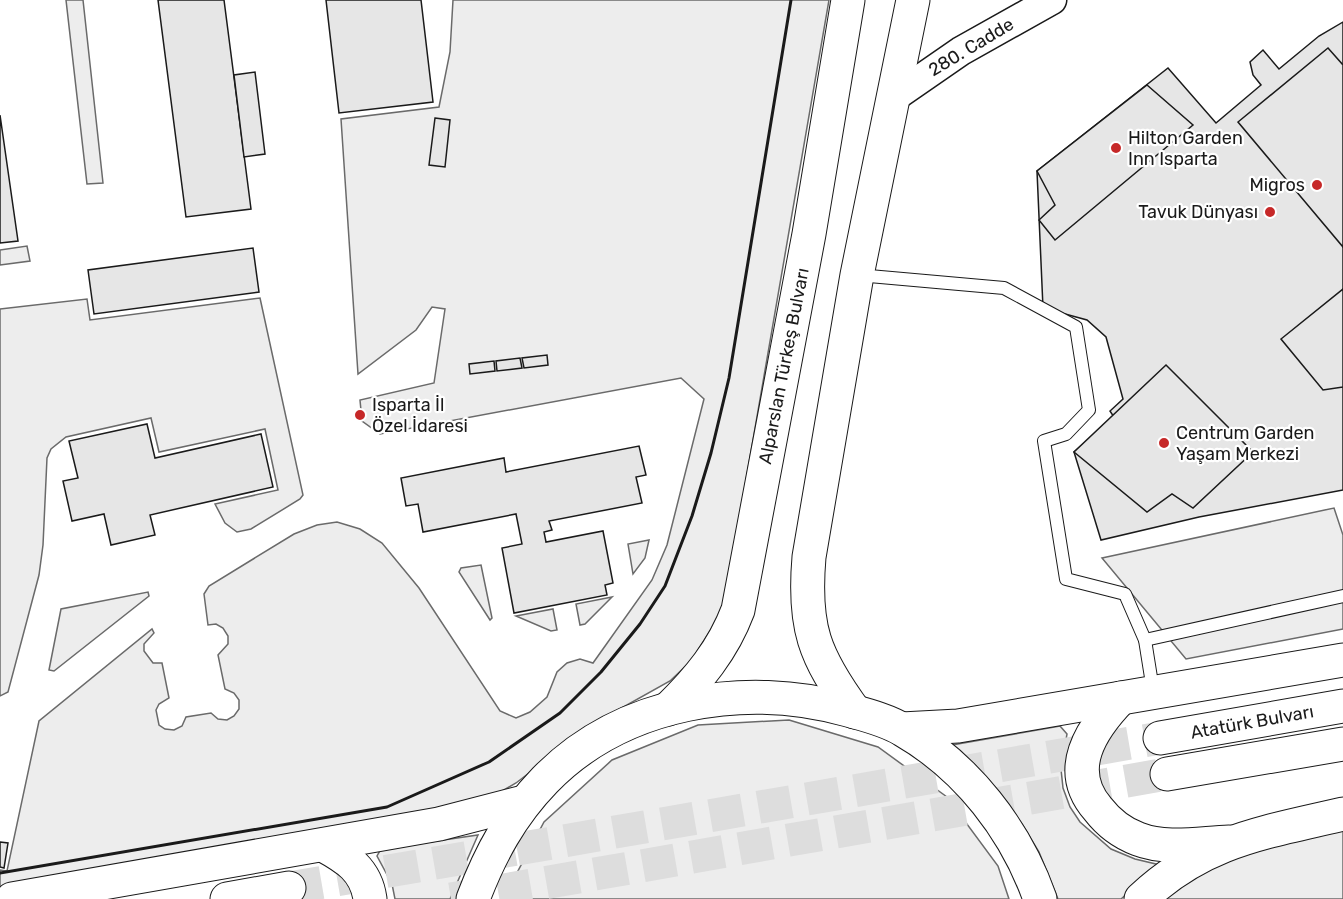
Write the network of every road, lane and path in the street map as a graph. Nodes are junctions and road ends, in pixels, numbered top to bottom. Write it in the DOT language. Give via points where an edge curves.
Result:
graph roads {
  1 [pos="848,0"];
  2 [pos="913,0"];
  3 [pos="1052,0"];
  4 [pos="893,98"];
  5 [pos="857,275"];
  6 [pos="1343,596"];
  7 [pos="1144,640"];
  8 [pos="1343,660"];
  9 [pos="1153,693"];
  10 [pos="1121,698"];
  11 [pos="1343,706"];
  12 [pos="668,709"];
  13 [pos="855,712"];
  14 [pos="902,729"];
  15 [pos="1160,738"];
  16 [pos="1343,744"];
  17 [pos="1167,774"];
  18 [pos="524,802"];
  19 [pos="1343,814"];
  20 [pos="1229,842"];
  21 [pos="323,845"];
  22 [pos="289,888"];
  23 [pos="12,899"];
  24 [pos="226,899"];
  25 [pos="370,899"];
  26 [pos="472,899"];
  27 [pos="1040,899"];
  28 [pos="1141,899"];
  1 -- 12 [label="main road, Alparslan Türkeş Bulvarı" via="809,234 738,610 717,654"];
  2 -- 4 [label="main road"];
  3 -- 4 [label="street, 280. Cadde" via="961,51"];
  4 -- 5 [label="main road"];
  5 -- 7 [label="lane" via="1005,288 1076,327 1089,410 1066,434 1044,441 1066,579 1125,594"];
  5 -- 13 [label="main road" via="806,593 816,649"];
  6 -- 7 [label="lane"];
  7 -- 9 [label="lane"];
  8 -- 9 [label="main road"];
  9 -- 10 [label="main road"];
  10 -- 14 [label="main road" via="958,726"];
  10 -- 20 [label="main road" via="1103,717 1085,747 1081,766 1092,802 1105,818 1139,839 1160,844"];
  11 -- 15 [label="main road, Atatürk Bulvarı"];
  12 -- 13 [label="main road" via="751,697 786,698"];
  12 -- 18 [label="main road" via="610,733 574,755"];
  13 -- 14 [label="main road"];
  14 -- 27 [label="main road" via="944,759 976,790 1006,827"];
  16 -- 17 [label="main road, Atatürk Bulvarı"];
  18 -- 21 [label="main road" via="468,818"];
  18 -- 26 [label="main road" via="486,864"];
  19 -- 20 [label="main road"];
  20 -- 28 [label="main road" via="1182,867"];
  21 -- 23 [label="main road"];
  21 -- 25 [label="main road" via="357,868"];
  22 -- 24 [label="main road"];
}
